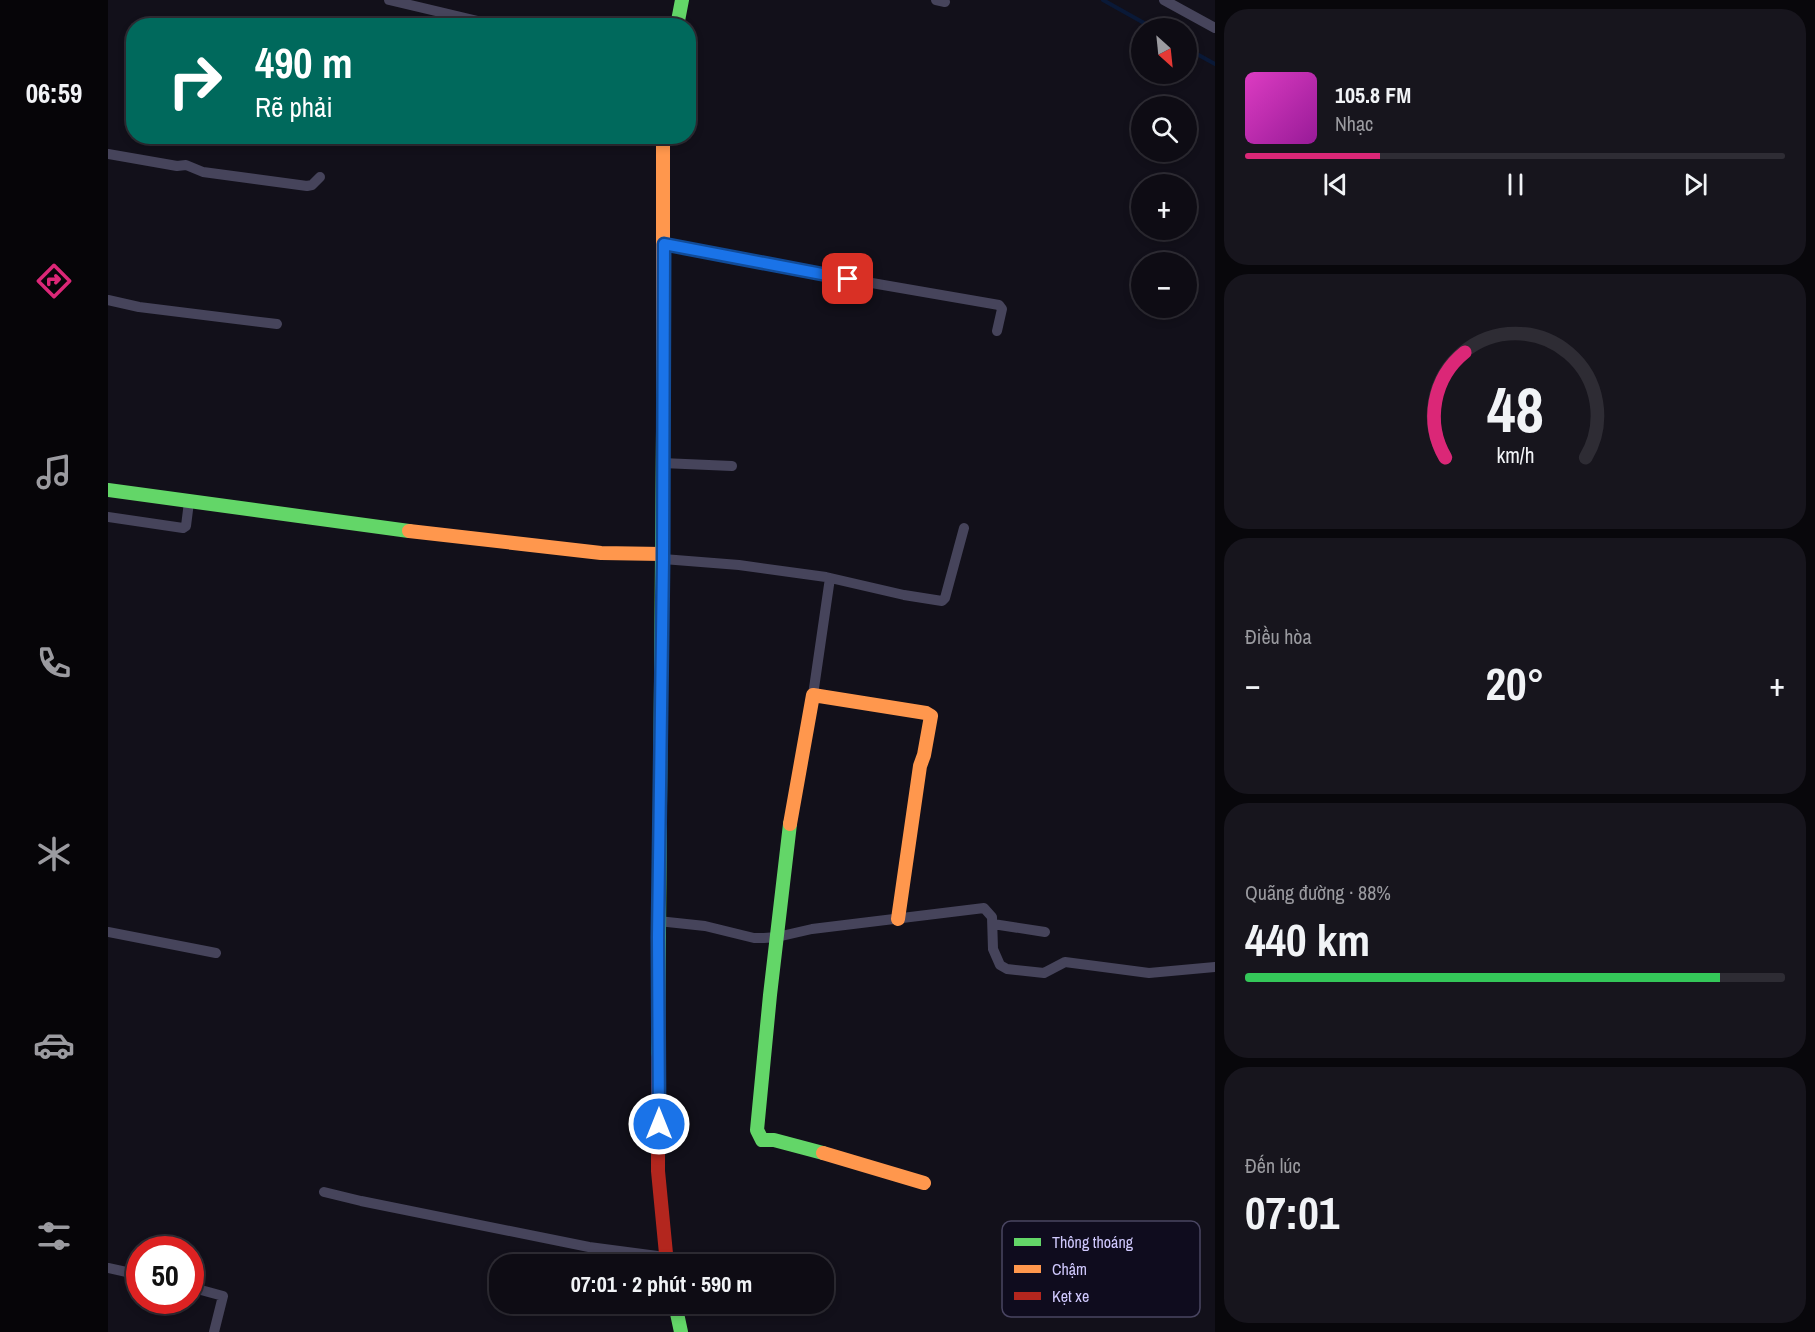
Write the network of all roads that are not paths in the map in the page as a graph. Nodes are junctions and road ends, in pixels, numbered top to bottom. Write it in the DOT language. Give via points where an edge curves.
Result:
graph roads {
  1 [pos="389,0"];
  2 [pos="682,0"];
  3 [pos="1164,0"];
  4 [pos="465,18"];
  5 [pos="679,18"];
  6 [pos="1215,28"];
  7 [pos="663,144"];
  8 [pos="108,154"];
  9 [pos="320,177"];
  10 [pos="664,244"];
  11 [pos="108,300"];
  12 [pos="277,324"];
  13 [pos="997,331"];
  14 [pos="662,463"];
  15 [pos="732,466"];
  16 [pos="108,490"];
  17 [pos="189,502"];
  18 [pos="108,517"];
  19 [pos="964,528"];
  20 [pos="662,557"];
  21 [pos="830,578"];
  22 [pos="813,695"];
  23 [pos="898,919"];
  24 [pos="658,921"];
  25 [pos="993,924"];
  26 [pos="108,932"];
  27 [pos="1045,932"];
  28 [pos="777,938"];
  29 [pos="216,953"];
  30 [pos="1215,967"];
  31 [pos="924,1183"];
  32 [pos="324,1191"];
  33 [pos="628,1254"];
  34 [pos="665,1254"];
  35 [pos="108,1268"];
  36 [pos="126,1272"];
  37 [pos="204,1291"];
  38 [pos="677,1314"];
  39 [pos="214,1332"];
  40 [pos="681,1332"];
  1 -- 4 [label="street"];
  2 -- 5 [label="street"];
  3 -- 6 [label="street"];
  7 -- 10 [label="street"];
  8 -- 9 [label="street" via="307,186"];
  10 -- 13 [label="street" via="999,304 1002,309"];
  10 -- 14 [label="street"];
  11 -- 12 [label="street"];
  14 -- 15 [label="street"];
  14 -- 20 [label="street"];
  16 -- 17 [label="street"];
  17 -- 18 [label="street" via="183,528"];
  17 -- 20 [label="street" via="468,538"];
  19 -- 21 [label="street" via="942,601"];
  20 -- 21 [label="street"];
  20 -- 24 [label="street"];
  21 -- 22 [label="street"];
  22 -- 23 [label="street" via="931,716"];
  22 -- 28 [label="street" via="791,815"];
  23 -- 25 [label="street" via="984,908"];
  23 -- 28 [label="street" via="812,929"];
  24 -- 28 [label="street" via="705,926 754,938"];
  24 -- 34 [label="street" via="658,1171"];
  25 -- 27 [label="street"];
  25 -- 30 [label="street" via="993,949 1006,969 1044,973 1065,962 1149,973"];
  26 -- 29 [label="street"];
  28 -- 31 [label="street" via="760,1078 760,1139 859,1162"];
  32 -- 33 [label="street"];
  35 -- 36 [label="street"];
  37 -- 39 [label="street" via="224,1296"];
  38 -- 40 [label="street"];
}
